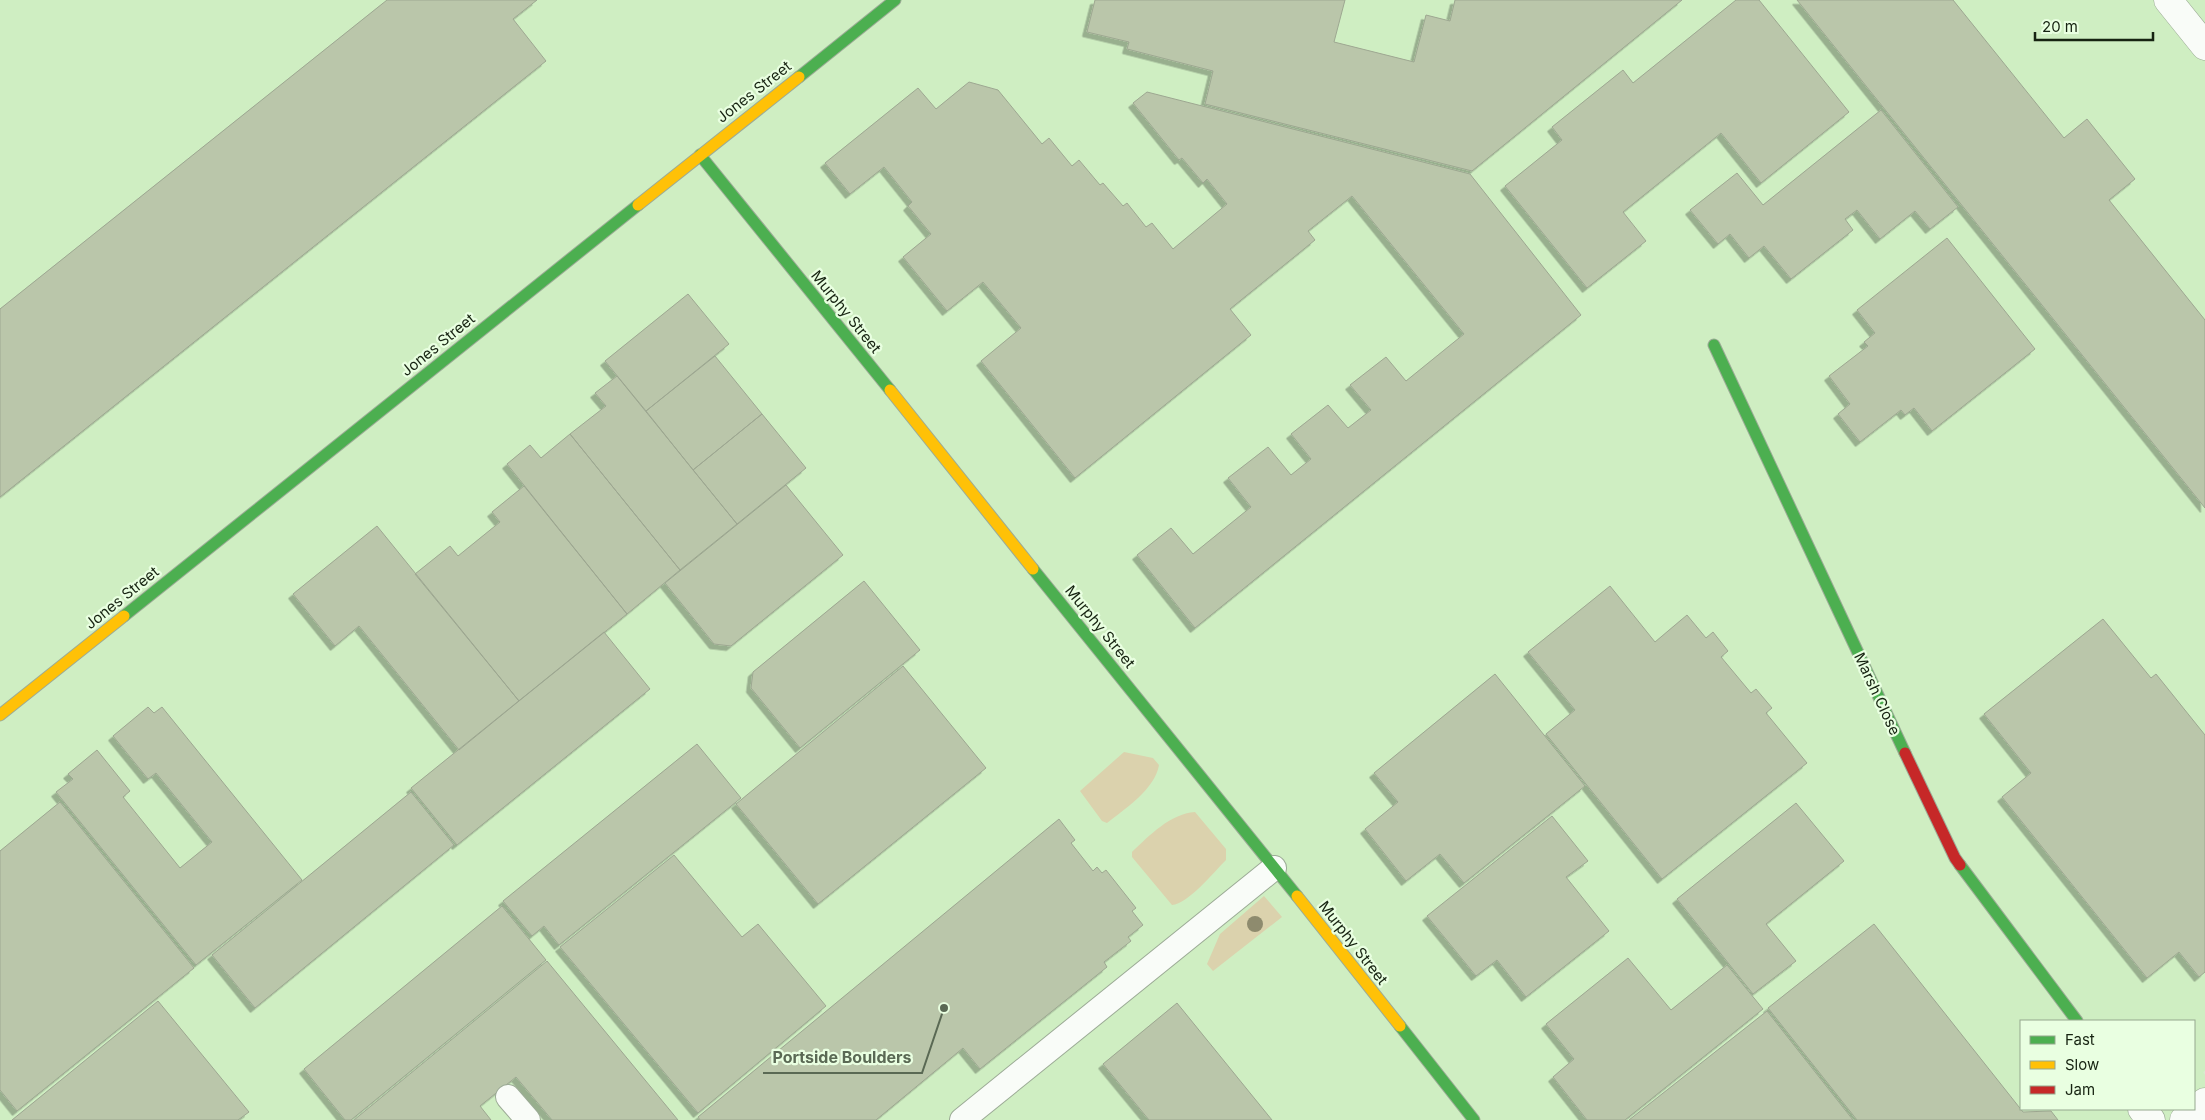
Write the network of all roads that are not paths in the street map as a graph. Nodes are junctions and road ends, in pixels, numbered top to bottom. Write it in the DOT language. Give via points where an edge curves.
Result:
graph roads {
  1 [pos="896,0"];
  2 [pos="2168,0"];
  3 [pos="2205,46"];
  4 [pos="700,155"];
  5 [pos="1714,345"];
  6 [pos="0,715"];
  7 [pos="1274,868"];
  8 [pos="2076,1020"];
  9 [pos="508,1097"];
  10 [pos="2205,1102"];
  11 [pos="2143,1110"];
  12 [pos="528,1120"];
  13 [pos="962,1120"];
  14 [pos="1474,1120"];
  15 [pos="2151,1120"];
  16 [pos="2184,1120"];
  1 -- 4 [label="street, Jones Street"];
  2 -- 3 [label="street"];
  4 -- 6 [label="street, Jones Street"];
  4 -- 7 [label="street, Murphy Street"];
  5 -- 8 [label="street, Marsh Close" via="1955,858"];
  7 -- 13 [label="lane"];
  7 -- 14 [label="street, Murphy Street"];
  9 -- 12 [label="lane"];
  10 -- 16 [label="street"];
  11 -- 15 [label="street"];
}
